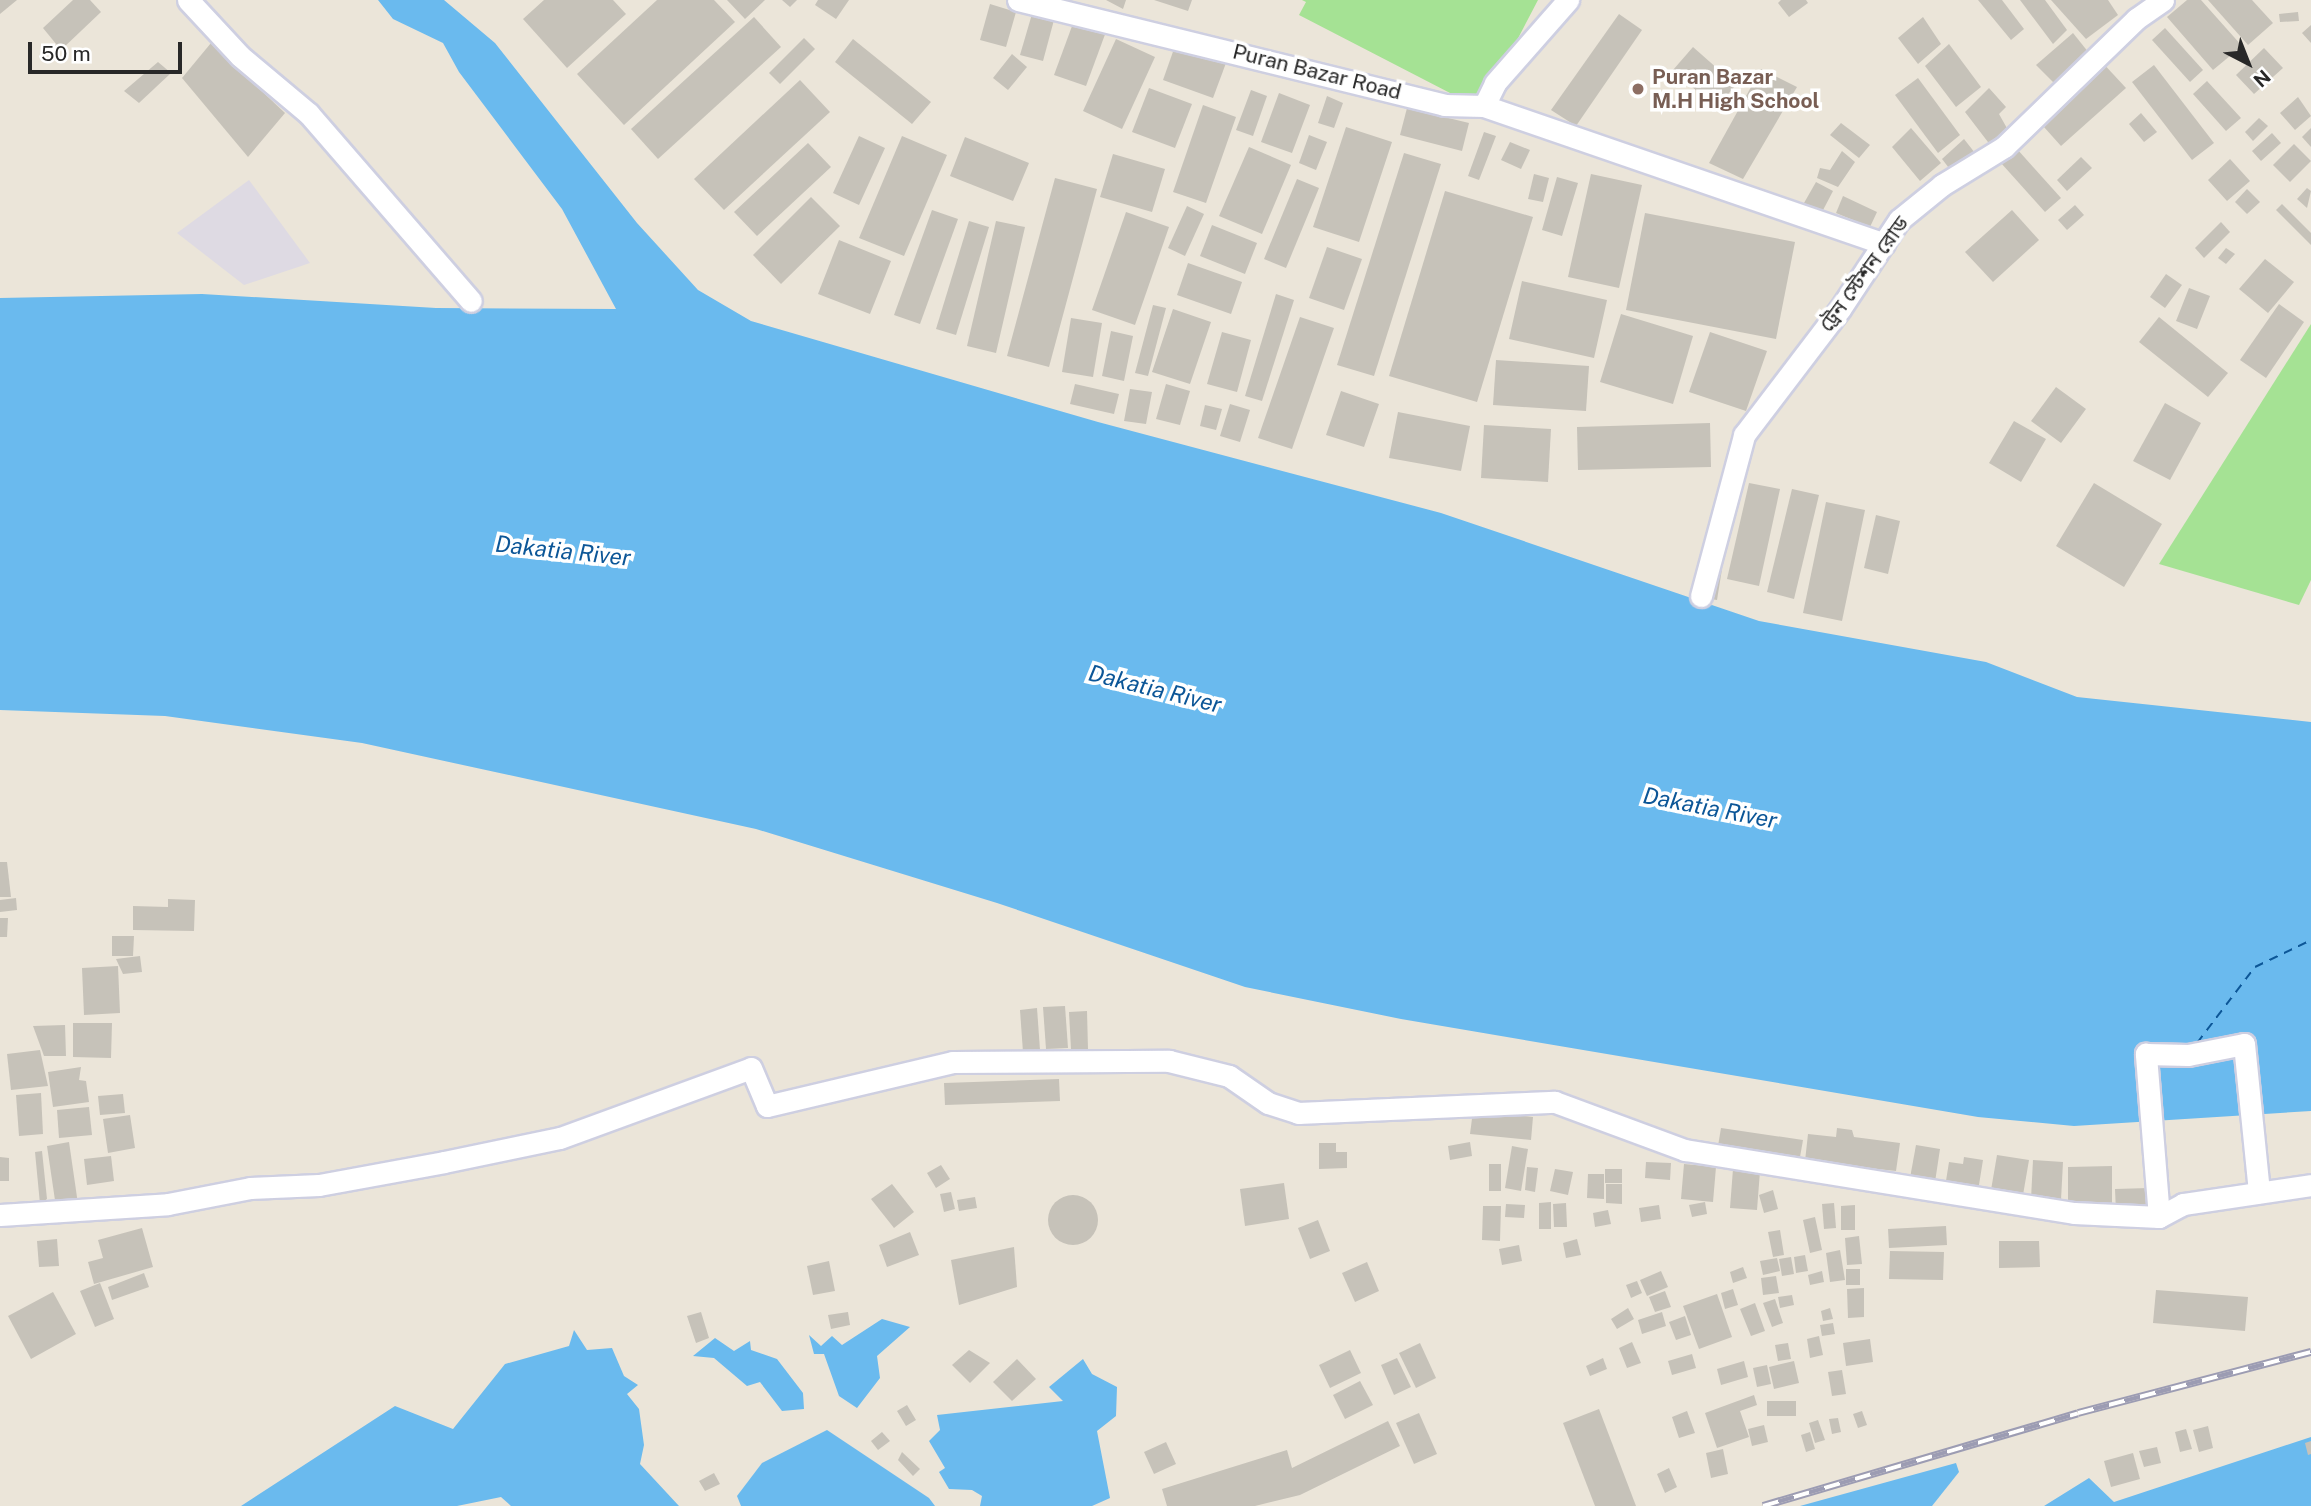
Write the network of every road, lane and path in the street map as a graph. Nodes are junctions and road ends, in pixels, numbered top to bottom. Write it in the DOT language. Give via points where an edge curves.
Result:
graph roads {
  1 [pos="188,0"];
  2 [pos="1018,0"];
  3 [pos="1569,0"];
  4 [pos="2163,0"];
  5 [pos="1484,106"];
  6 [pos="1884,244"];
  7 [pos="471,302"];
  8 [pos="1700,596"];
  9 [pos="2311,1185"];
  10 [pos="2259,1192"];
  11 [pos="0,1215"];
  12 [pos="2159,1217"];
  1 -- 7 [label="street" via="240,56 309,114"];
  2 -- 5 [label="street, Puran Bazar Road" via="1444,105"];
  3 -- 5 [label="street" via="1495,83"];
  4 -- 6 [label="street, ট্রেন স্টেশন রোড" via="2136,19 2004,147 1942,185 1899,220"];
  5 -- 6 [label="street, Puran Bazar Road"];
  6 -- 8 [label="street, ট্রেন স্টেশন রোড" via="1744,435"];
  9 -- 10 [label="street"];
  10 -- 12 [label="street" via="2183,1204"];
  10 -- 12 [label="street" via="2244,1044 2188,1055 2146,1054"];
  11 -- 12 [label="street" via="168,1204 250,1188 319,1185 444,1162 560,1138 751,1068 767,1106 953,1062 1169,1061 1229,1076 1268,1103 1298,1113 1555,1102 1699,1153 2074,1213"];
}
